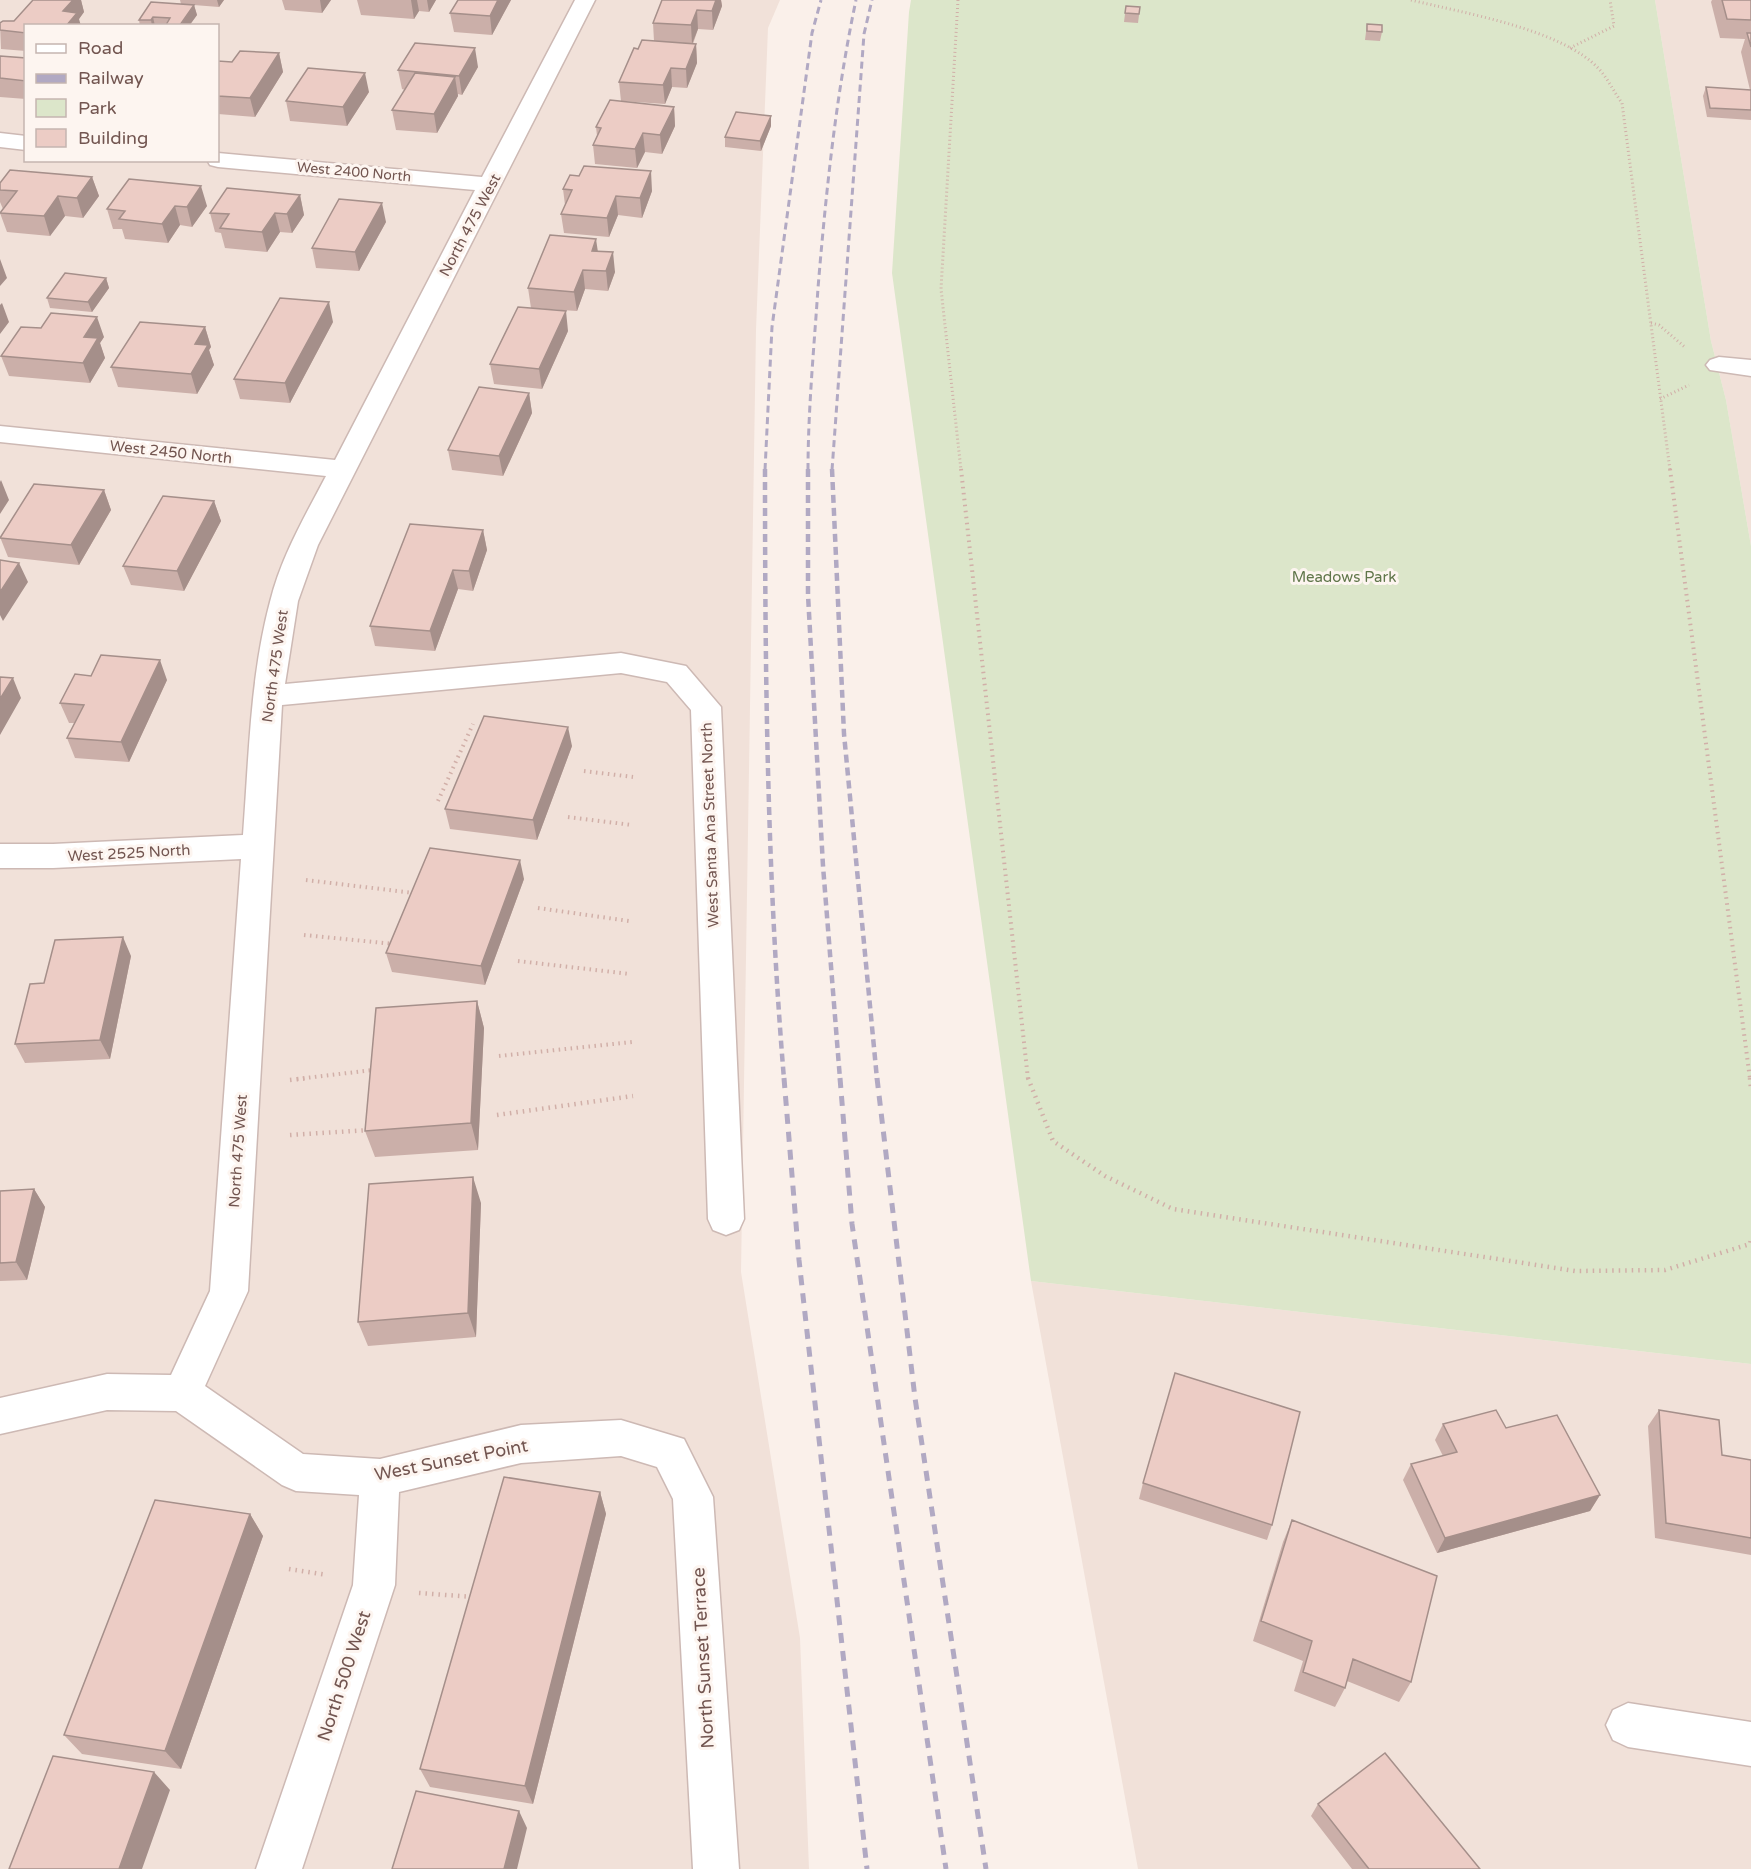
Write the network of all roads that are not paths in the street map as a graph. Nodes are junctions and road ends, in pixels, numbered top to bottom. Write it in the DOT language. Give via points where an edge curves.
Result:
graph roads {
  1 [pos="585,0"];
  2 [pos="0,140"];
  3 [pos="24,142"];
  4 [pos="219,160"];
  5 [pos="491,185"];
  6 [pos="1719,365"];
  7 [pos="1751,368"];
  8 [pos="0,434"];
  9 [pos="342,469"];
  10 [pos="268,696"];
  11 [pos="258,846"];
  12 [pos="0,856"];
  13 [pos="726,1219"];
  14 [pos="182,1393"];
  15 [pos="0,1416"];
  16 [pos="670,1452"];
  17 [pos="380,1478"];
  18 [pos="1628,1725"];
  19 [pos="1751,1744"];
  20 [pos="279,1869"];
  21 [pos="716,1869"];
  1 -- 5 [label="street, North 475 West"];
  2 -- 3 [label="street"];
  4 -- 5 [label="street, West 2400 North"];
  5 -- 9 [label="street, North 475 West"];
  6 -- 7 [label="street"];
  8 -- 9 [label="street, West 2450 North"];
  9 -- 10 [label="street, North 475 West" via="304,545 284,601"];
  10 -- 11 [label="street, North 475 West"];
  10 -- 13 [label="street, West Santa Ana Street North" via="621,663 676,673 706,707"];
  11 -- 12 [label="street, West 2525 North"];
  11 -- 14 [label="street, North 475 West" via="229,1291"];
  14 -- 15 [label="street" via="107,1392"];
  14 -- 17 [label="street, West Sunset Point" via="296,1472"];
  16 -- 17 [label="street, West Sunset Point" via="621,1438 521,1444"];
  16 -- 21 [label="street, North Sunset Terrace" via="693,1497"];
  17 -- 20 [label="street, North 500 West" via="374,1585"];
  18 -- 19 [label="street"];
}
